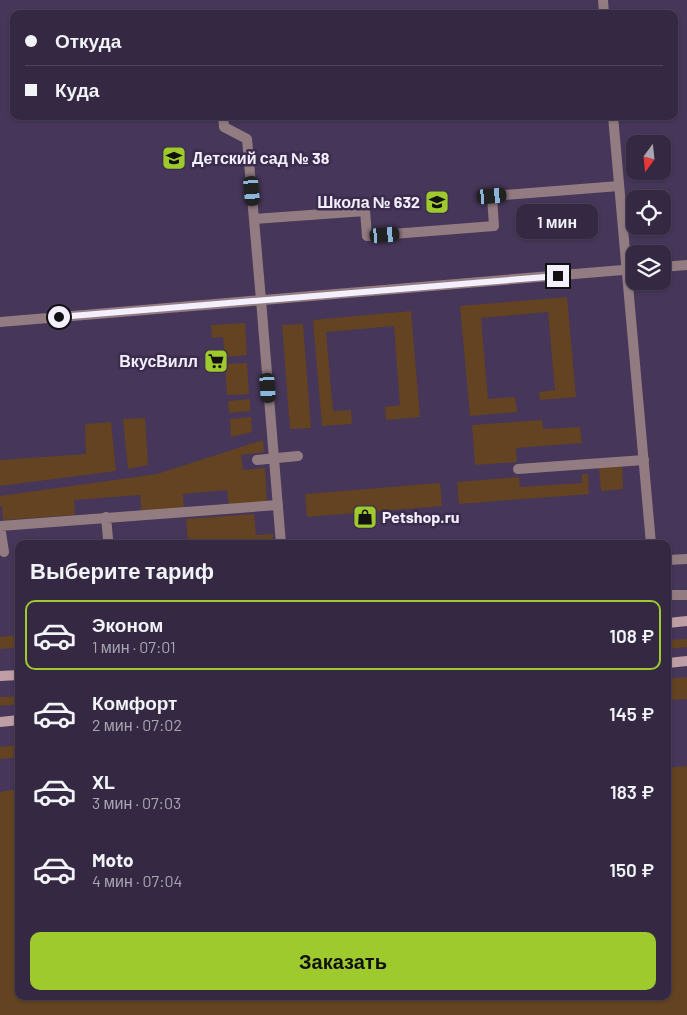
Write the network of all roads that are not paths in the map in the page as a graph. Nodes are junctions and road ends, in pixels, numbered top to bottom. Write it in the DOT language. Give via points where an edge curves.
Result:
graph roads {
  1 [pos="223,120"];
  2 [pos="613,120"];
  3 [pos="619,186"];
  4 [pos="254,219"];
  5 [pos="628,245"];
  6 [pos="687,265"];
  7 [pos="671,266"];
  8 [pos="626,269"];
  9 [pos="632,290"];
  10 [pos="261,300"];
  11 [pos="0,322"];
  12 [pos="298,456"];
  13 [pos="274,459"];
  14 [pos="258,460"];
  15 [pos="644,460"];
  16 [pos="518,469"];
  17 [pos="278,505"];
  18 [pos="106,518"];
  19 [pos="0,526"];
  20 [pos="108,539"];
  21 [pos="281,540"];
  22 [pos="651,540"];
  23 [pos="4,552"];
  24 [pos="687,559"];
  25 [pos="671,560"];
  26 [pos="671,595"];
  27 [pos="687,595"];
  28 [pos="687,621"];
  29 [pos="671,623"];
  30 [pos="687,662"];
  31 [pos="671,663"];
  32 [pos="15,675"];
  33 [pos="0,676"];
  34 [pos="15,720"];
  35 [pos="0,722"];
  1 -- 4 [label="street" via="224,127 248,139"];
  2 -- 3 [label="street"];
  3 -- 4 [label="street" via="492,196 494,226 367,236 365,211"];
  3 -- 5 [label="street"];
  4 -- 10 [label="street"];
  6 -- 7 [label="street"];
  8 -- 10 [label="street"];
  9 -- 15 [label="street"];
  10 -- 11 [label="street"];
  10 -- 13 [label="street"];
  12 -- 13 [label="street"];
  13 -- 14 [label="street"];
  13 -- 17 [label="street"];
  15 -- 16 [label="street"];
  15 -- 22 [label="street"];
  17 -- 18 [label="street"];
  17 -- 21 [label="street"];
  18 -- 19 [label="street"];
  18 -- 20 [label="street"];
  19 -- 23 [label="street"];
  24 -- 25 [label="street"];
  26 -- 27 [label="street"];
  28 -- 29 [label="main road"];
  30 -- 31 [label="main road"];
  32 -- 33 [label="main road"];
  34 -- 35 [label="main road"];
}
